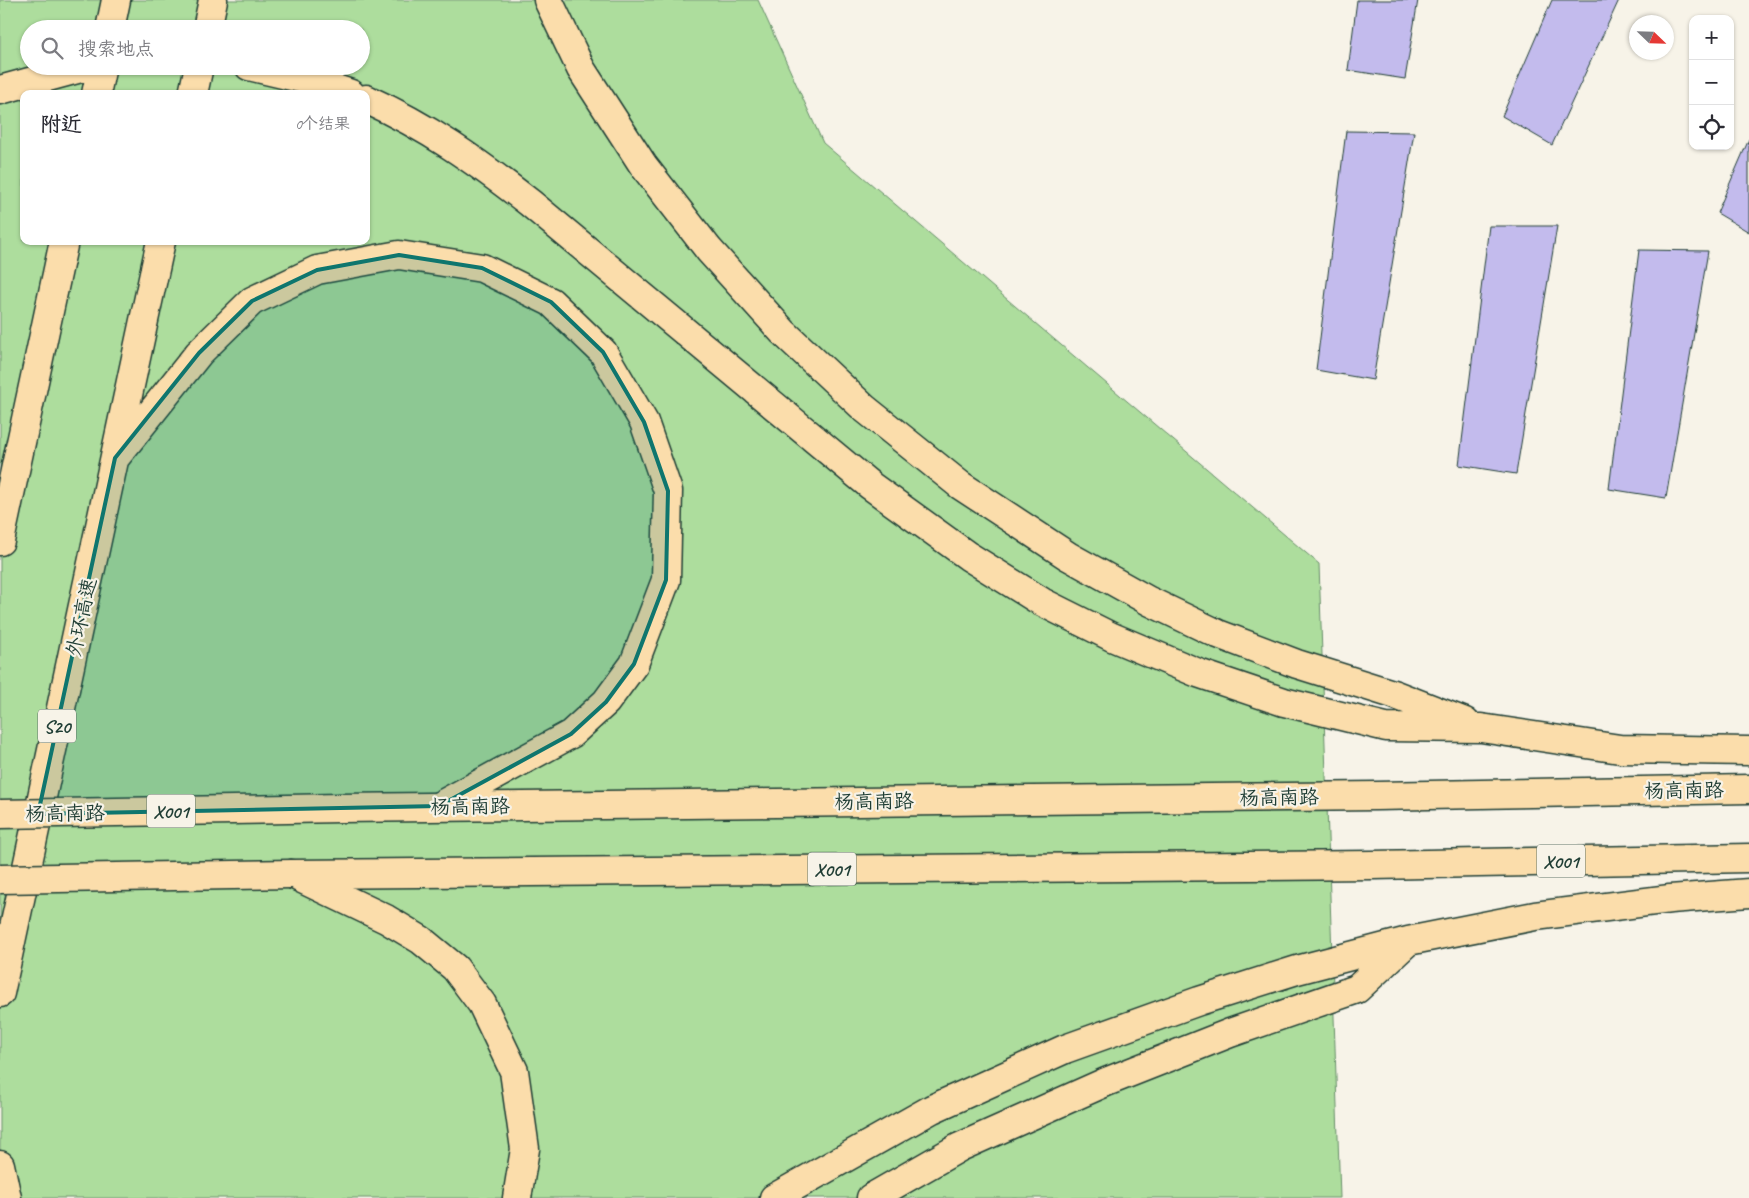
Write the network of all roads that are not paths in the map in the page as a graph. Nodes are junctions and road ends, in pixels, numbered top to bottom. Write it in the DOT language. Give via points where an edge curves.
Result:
graph roads {
  1 [pos="213,0"];
  2 [pos="548,0"];
  3 [pos="209,20"];
  4 [pos="55,75"];
  5 [pos="100,75"];
  6 [pos="197,75"];
  7 [pos="288,75"];
  8 [pos="0,90"];
  9 [pos="97,90"];
  10 [pos="194,90"];
  11 [pos="339,90"];
  12 [pos="370,101"];
  13 [pos="63,245"];
  14 [pos="160,245"];
  15 [pos="115,458"];
  16 [pos="0,541"];
  17 [pos="1481,728"];
  18 [pos="1749,751"];
  19 [pos="1749,789"];
  20 [pos="439,806"];
  21 [pos="0,814"];
  22 [pos="1749,858"];
  23 [pos="292,874"];
  24 [pos="0,879"];
  25 [pos="1749,893"];
  26 [pos="1408,941"];
  27 [pos="0,993"];
  28 [pos="0,1165"];
  29 [pos="7,1198"];
  30 [pos="517,1198"];
  31 [pos="774,1198"];
  32 [pos="871,1198"];
  1 -- 3 [label="highway"];
  2 -- 17 [label="highway" via="581,69 643,165 709,250 783,332 864,408 960,485 1068,556 1218,634"];
  4 -- 8 [label="highway"];
  5 -- 9 [label="highway"];
  6 -- 10 [label="highway"];
  7 -- 11 [label="highway"];
  12 -- 17 [label="highway" via="423,127 480,163 879,492 968,556 1042,602 1112,637 1198,673 1284,702 1386,727"];
  13 -- 16 [label="highway"];
  14 -- 15 [label="highway, 外环高速 / S20"];
  15 -- 20 [label="highway" via="199,354 252,301 317,270 399,255 482,268 551,302 603,352 644,422 668,490 666,580 634,664 606,702 571,734"];
  15 -- 27 [label="highway, 外环高速 / S20, bridge"];
  17 -- 18 [label="highway" via="1620,748"];
  19 -- 20 [label="highway, 杨高南路 / X001"];
  20 -- 21 [label="highway, 杨高南路 / X001, bridge"];
  22 -- 23 [label="highway, X001" via="1373,865"];
  23 -- 24 [label="highway, X001, bridge"];
  23 -- 30 [label="highway" via="386,919 420,940 455,968 482,1004 514,1071 525,1149"];
  25 -- 26 [label="highway" via="1535,916"];
  26 -- 31 [label="highway" via="1297,970 1199,1001 1066,1050 932,1109"];
  26 -- 32 [label="highway" via="1357,989 1230,1033 1106,1082 960,1147"];
  28 -- 29 [label="highway"];
}
